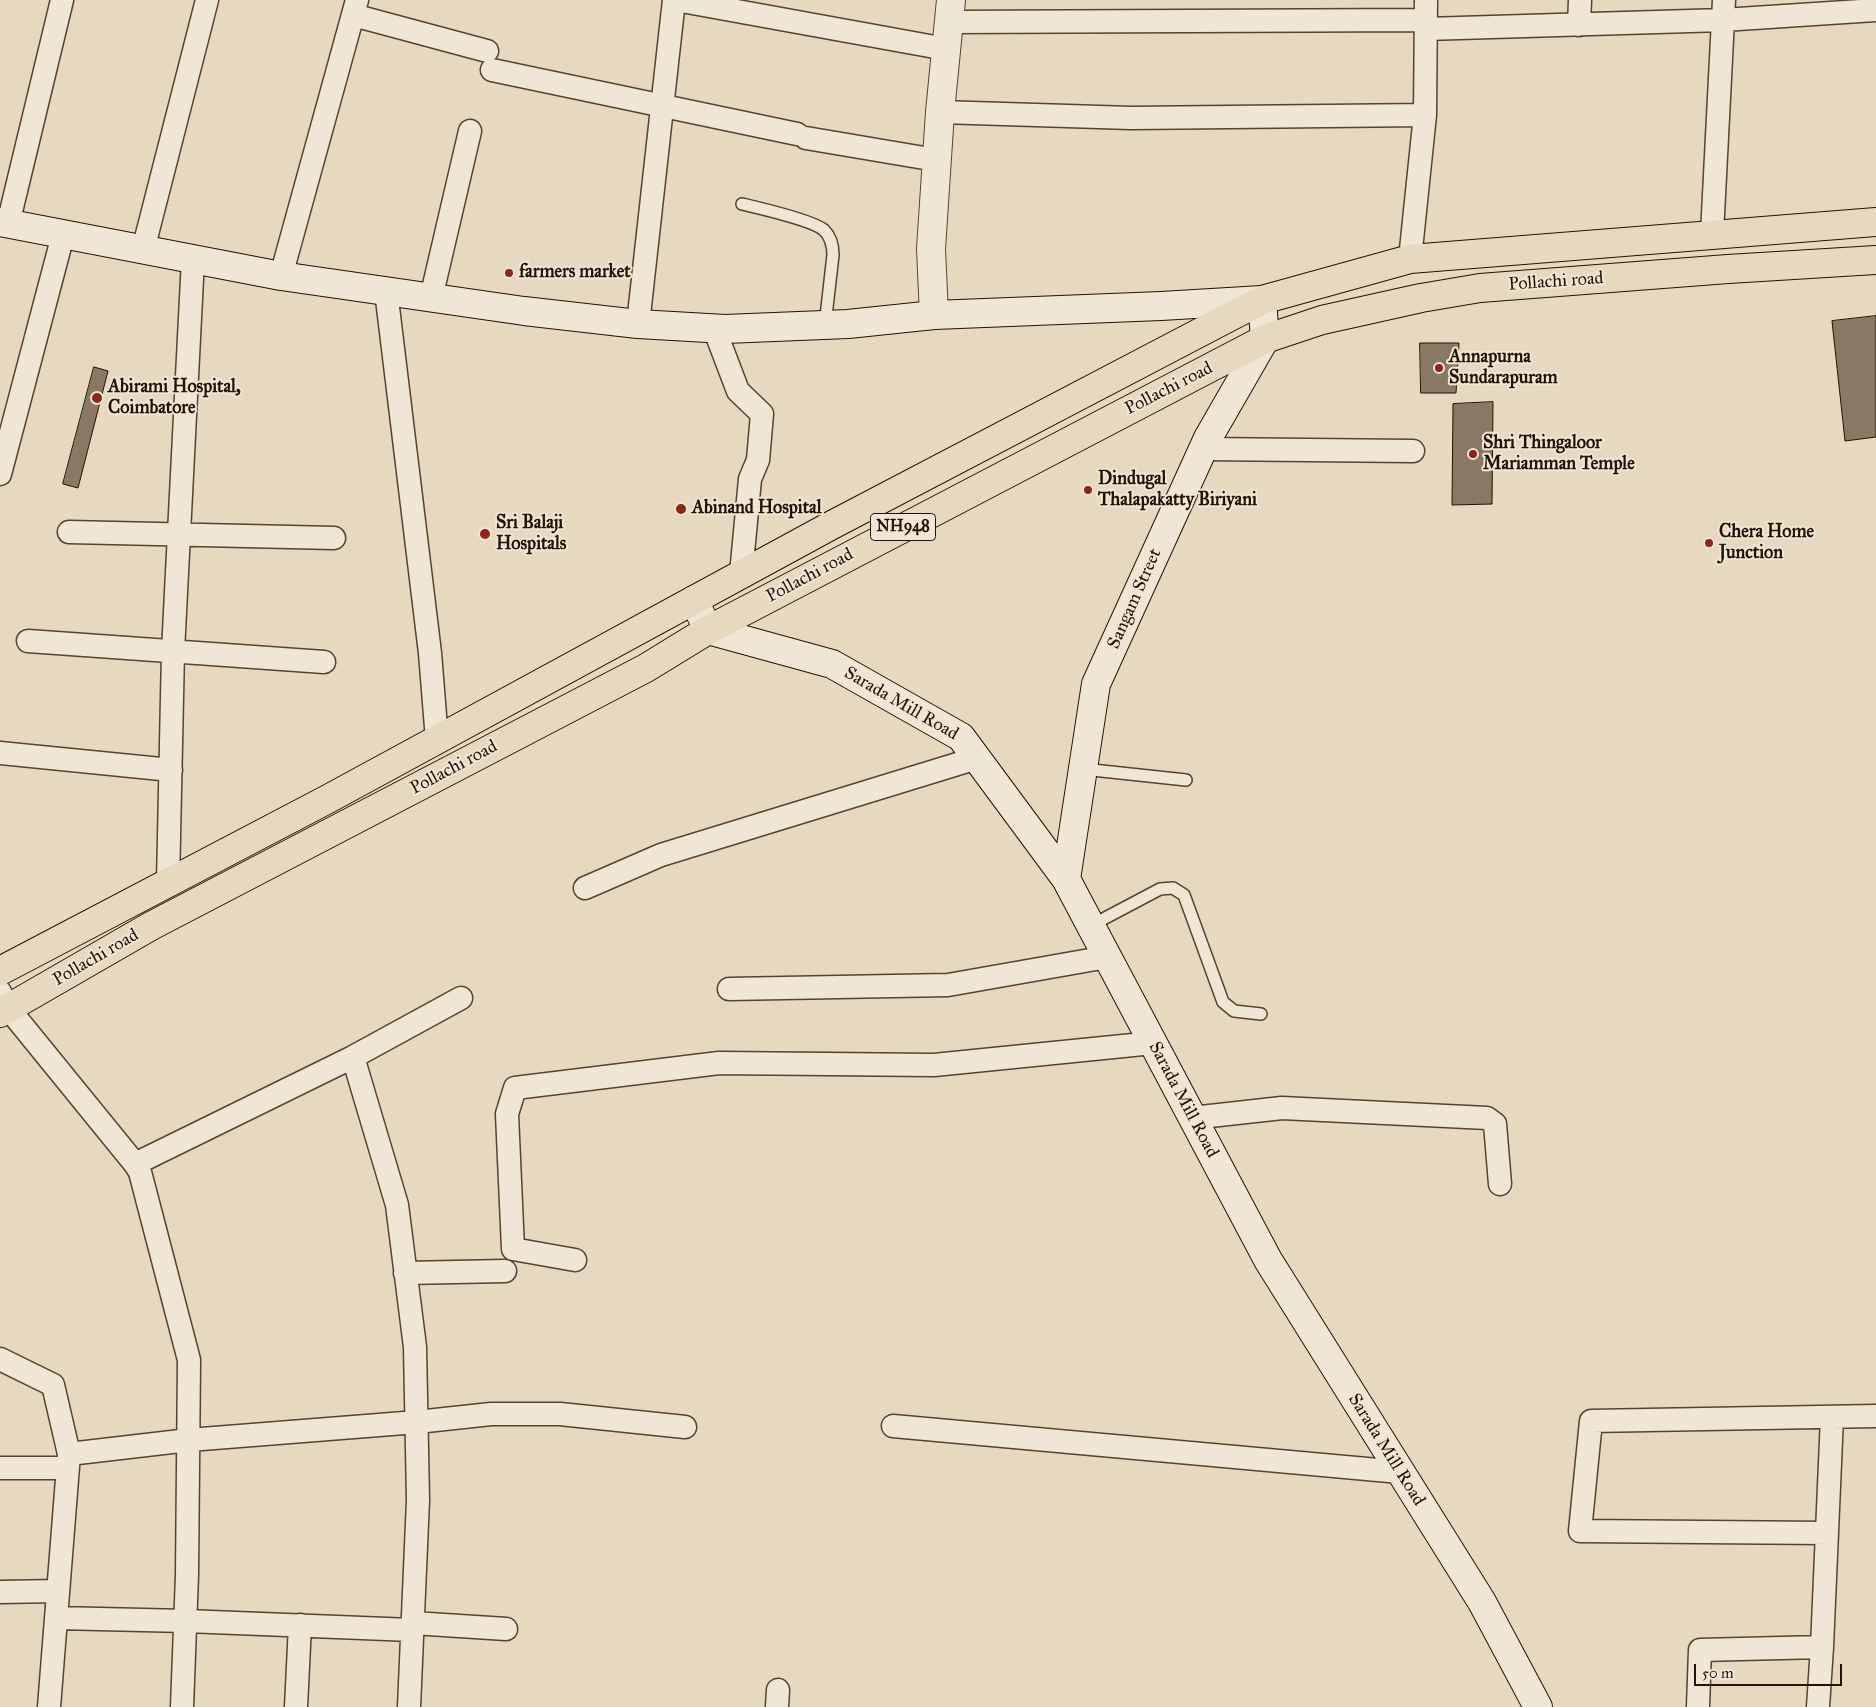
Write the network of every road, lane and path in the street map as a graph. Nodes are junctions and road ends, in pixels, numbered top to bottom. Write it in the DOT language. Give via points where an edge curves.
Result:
graph roads {
  1 [pos="62,0"];
  2 [pos="208,0"];
  3 [pos="675,0"];
  4 [pos="1580,0"];
  5 [pos="355,8"];
  6 [pos="1724,10"];
  7 [pos="1876,10"];
  8 [pos="950,11"];
  9 [pos="1426,16"];
  10 [pos="1579,25"];
  11 [pos="946,49"];
  12 [pos="662,106"];
  13 [pos="940,112"];
  14 [pos="1425,115"];
  15 [pos="470,131"];
  16 [pos="936,160"];
  17 [pos="742,204"];
  18 [pos="1876,222"];
  19 [pos="4,223"];
  20 [pos="1712,234"];
  21 [pos="63,236"];
  22 [pos="143,250"];
  23 [pos="193,259"];
  24 [pos="1410,259"];
  25 [pos="1876,260"];
  26 [pos="281,276"];
  27 [pos="386,291"];
  28 [pos="431,298"];
  29 [pos="1262,300"];
  30 [pos="934,315"];
  31 [pos="638,324"];
  32 [pos="825,325"];
  33 [pos="714,328"];
  34 [pos="1265,339"];
  35 [pos="1203,449"];
  36 [pos="1413,451"];
  37 [pos="0,474"];
  38 [pos="69,532"];
  39 [pos="180,534"];
  40 [pos="334,538"];
  41 [pos="741,574"];
  42 [pos="694,600"];
  43 [pos="708,630"];
  44 [pos="28,641"];
  45 [pos="173,651"];
  46 [pos="324,662"];
  47 [pos="437,740"];
  48 [pos="0,753"];
  49 [pos="977,758"];
  50 [pos="1083,769"];
  51 [pos="171,770"];
  52 [pos="1186,780"];
  53 [pos="1066,879"];
  54 [pos="168,883"];
  55 [pos="586,888"];
  56 [pos="1090,926"];
  57 [pos="1107,957"];
  58 [pos="0,971"];
  59 [pos="729,989"];
  60 [pos="461,998"];
  61 [pos="3,1005"];
  62 [pos="1261,1014"];
  63 [pos="1153,1043"];
  64 [pos="353,1057"];
  65 [pos="1192,1118"];
  66 [pos="136,1164"];
  67 [pos="1500,1184"];
  68 [pos="575,1260"];
  69 [pos="504,1271"];
  70 [pos="405,1273"];
  71 [pos="0,1359"];
  72 [pos="1876,1416"];
  73 [pos="1832,1417"];
  74 [pos="417,1422"];
  75 [pos="893,1426"];
  76 [pos="685,1427"];
  77 [pos="188,1440"];
  78 [pos="68,1461"];
  79 [pos="0,1468"];
  80 [pos="1400,1472"];
  81 [pos="1827,1533"];
  82 [pos="58,1591"];
  83 [pos="0,1592"];
  84 [pos="56,1618"];
  85 [pos="186,1621"];
  86 [pos="300,1626"];
  87 [pos="413,1626"];
  88 [pos="506,1629"];
  89 [pos="1822,1647"];
  90 [pos="49,1707"];
  91 [pos="182,1707"];
  92 [pos="296,1707"];
  93 [pos="409,1707"];
  94 [pos="1538,1707"];
  95 [pos="1698,1707"];
  96 [pos="1818,1707"];
  1 -- 19 [label="street"];
  2 -- 22 [label="street"];
  3 -- 11 [label="street"];
  3 -- 12 [label="street"];
  4 -- 10 [label="street"];
  5 -- 12 [label="street" via="490,61"];
  5 -- 26 [label="street"];
  6 -- 7 [label="street"];
  6 -- 10 [label="street"];
  6 -- 20 [label="street"];
  8 -- 9 [label="street"];
  8 -- 11 [label="main road"];
  9 -- 10 [label="street"];
  9 -- 14 [label="street"];
  11 -- 13 [label="main road"];
  12 -- 16 [label="street"];
  12 -- 31 [label="street"];
  13 -- 14 [label="street" via="1131,118"];
  13 -- 16 [label="main road"];
  14 -- 24 [label="street"];
  15 -- 28 [label="street"];
  16 -- 30 [label="main road" via="931,249"];
  17 -- 32 [label="lane" via="819,226 830,238 833,255"];
  18 -- 20 [label="highway, NH948"];
  19 -- 21 [label="main road"];
  20 -- 24 [label="highway, NH948"];
  21 -- 22 [label="main road"];
  21 -- 37 [label="street"];
  22 -- 23 [label="main road"];
  23 -- 26 [label="main road"];
  23 -- 39 [label="street"];
  24 -- 29 [label="highway, NH948"];
  25 -- 34 [label="highway, Pollachi road / NH948" via="1480,288 1322,320"];
  26 -- 27 [label="main road"];
  27 -- 28 [label="main road"];
  27 -- 47 [label="street" via="430,652"];
  28 -- 31 [label="main road"];
  29 -- 30 [label="main road"];
  29 -- 34 [label="main road"];
  29 -- 41 [label="highway, NH948"];
  30 -- 32 [label="main road"];
  31 -- 33 [label="main road"];
  32 -- 33 [label="main road"];
  33 -- 41 [label="street" via="738,391 762,414 758,460 750,479"];
  34 -- 35 [label="main road, Sangam Street"];
  34 -- 43 [label="highway, Pollachi road / NH948"];
  35 -- 36 [label="street"];
  35 -- 50 [label="main road, Sangam Street" via="1096,684"];
  38 -- 39 [label="street"];
  39 -- 40 [label="street"];
  39 -- 45 [label="street"];
  41 -- 42 [label="highway, NH948"];
  42 -- 43 [label="main road"];
  42 -- 47 [label="highway, NH948"];
  43 -- 49 [label="main road, Sarada Mill Road" via="832,664 961,737"];
  43 -- 61 [label="highway, Pollachi road / NH948" via="646,668"];
  44 -- 45 [label="street"];
  45 -- 46 [label="street"];
  45 -- 51 [label="street"];
  47 -- 54 [label="highway, NH948"];
  48 -- 51 [label="street"];
  49 -- 53 [label="main road, Sarada Mill Road"];
  49 -- 55 [label="street" via="661,855"];
  50 -- 52 [label="lane"];
  50 -- 53 [label="main road, Sangam Street"];
  51 -- 54 [label="street"];
  53 -- 56 [label="main road, Sarada Mill Road"];
  54 -- 58 [label="highway, NH948"];
  56 -- 57 [label="main road, Sarada Mill Road"];
  56 -- 62 [label="lane" via="1160,889 1173,888 1184,895 1223,1002 1234,1011"];
  57 -- 59 [label="street" via="948,985"];
  57 -- 63 [label="main road, Sarada Mill Road"];
  60 -- 64 [label="street"];
  61 -- 66 [label="street"];
  63 -- 65 [label="main road, Sarada Mill Road"];
  63 -- 68 [label="street" via="934,1065 719,1063 515,1088 507,1114 513,1249"];
  64 -- 66 [label="street"];
  64 -- 70 [label="street" via="397,1205"];
  65 -- 67 [label="street" via="1282,1108 1487,1118 1495,1124"];
  65 -- 80 [label="main road, Sarada Mill Road" via="1268,1260"];
  66 -- 77 [label="street" via="189,1360"];
  69 -- 70 [label="street"];
  70 -- 74 [label="street" via="415,1347"];
  71 -- 78 [label="street" via="53,1385"];
  72 -- 73 [label="street"];
  73 -- 81 [label="street"];
  73 -- 81 [label="street" via="1591,1421 1580,1531"];
  74 -- 76 [label="street" via="491,1414 560,1414"];
  74 -- 77 [label="street"];
  74 -- 87 [label="street" via="418,1500"];
  75 -- 80 [label="street"];
  77 -- 78 [label="street"];
  77 -- 85 [label="street"];
  78 -- 79 [label="street"];
  78 -- 82 [label="street"];
  80 -- 94 [label="main road, Sarada Mill Road" via="1482,1602"];
  81 -- 89 [label="street"];
  82 -- 83 [label="street"];
  82 -- 84 [label="street"];
  84 -- 85 [label="street"];
  84 -- 90 [label="street"];
  85 -- 86 [label="street"];
  85 -- 91 [label="street"];
  86 -- 87 [label="street"];
  86 -- 92 [label="street"];
  87 -- 88 [label="street"];
  87 -- 93 [label="street"];
  89 -- 95 [label="street" via="1700,1650"];
  89 -- 96 [label="street"];
}
